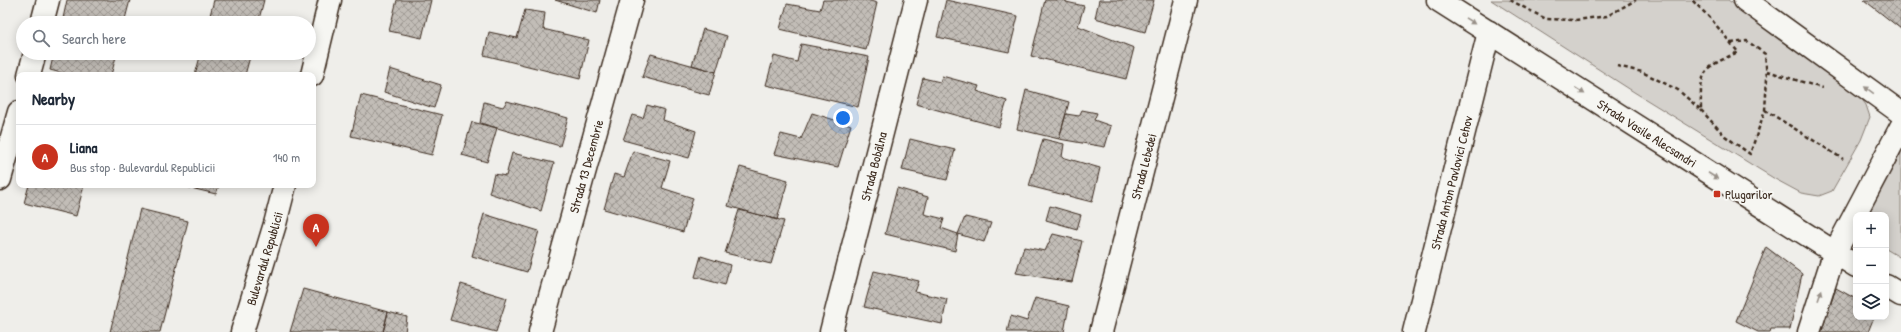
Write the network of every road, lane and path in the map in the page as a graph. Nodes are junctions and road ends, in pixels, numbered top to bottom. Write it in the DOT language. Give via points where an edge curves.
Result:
graph roads {
  1 [pos="48,0"];
  2 [pos="330,0"];
  3 [pos="632,0"];
  4 [pos="916,0"];
  5 [pos="1186,0"];
  6 [pos="1438,0"];
  7 [pos="1510,0"];
  8 [pos="1636,0"];
  9 [pos="1692,0"];
  10 [pos="1745,0"];
  11 [pos="44,16"];
  12 [pos="1489,32"];
  13 [pos="1731,44"];
  14 [pos="316,58"];
  15 [pos="33,60"];
  16 [pos="316,60"];
  17 [pos="1617,66"];
  18 [pos="1767,71"];
  19 [pos="30,72"];
  20 [pos="313,72"];
  21 [pos="1827,89"];
  22 [pos="1701,110"];
  23 [pos="1766,110"];
  24 [pos="1901,113"];
  25 [pos="16,123"];
  26 [pos="1901,127"];
  27 [pos="1843,159"];
  28 [pos="0,179"];
  29 [pos="284,188"];
  30 [pos="1834,254"];
  31 [pos="1853,264"];
  32 [pos="1889,288"];
  33 [pos="1901,295"];
  34 [pos="242,332"];
  35 [pos="540,332"];
  36 [pos="831,332"];
  37 [pos="1101,332"];
  38 [pos="1414,332"];
  39 [pos="1809,332"];
  1 -- 11 [label="street"];
  2 -- 14 [label="street"];
  3 -- 35 [label="street, Strada 13 Decembrie"];
  4 -- 36 [label="street, Strada Bobâlna"];
  5 -- 37 [label="street, Strada Lebedei"];
  6 -- 12 [label="street, Strada Vasile Alecsandri, one-way"];
  7 -- 8 [label="path" via="1546,19 1576,20 1607,16"];
  9 -- 13 [label="path"];
  24 -- 10 [label="street, one-way"];
  12 -- 30 [label="street, Strada Vasile Alecsandri, one-way"];
  12 -- 38 [label="street, Strada Anton Pavlovici Cehov"];
  13 -- 18 [label="path" via="1747,41 1765,54"];
  13 -- 22 [label="path" via="1738,52 1710,65 1700,83"];
  15 -- 19 [label="street"];
  16 -- 20 [label="street"];
  17 -- 22 [label="path" via="1642,72 1678,90"];
  18 -- 21 [label="path"];
  18 -- 23 [label="path"];
  22 -- 23 [label="path" via="1725,136 1750,154"];
  23 -- 27 [label="path"];
  25 -- 28 [label="street"];
  26 -- 30 [label="street"];
  29 -- 34 [label="street, Bulevardul Republicii"];
  30 -- 31 [label="street, Strada Vasile Alecsandri"];
  39 -- 30 [label="street, one-way"];
  32 -- 33 [label="street"];
}
